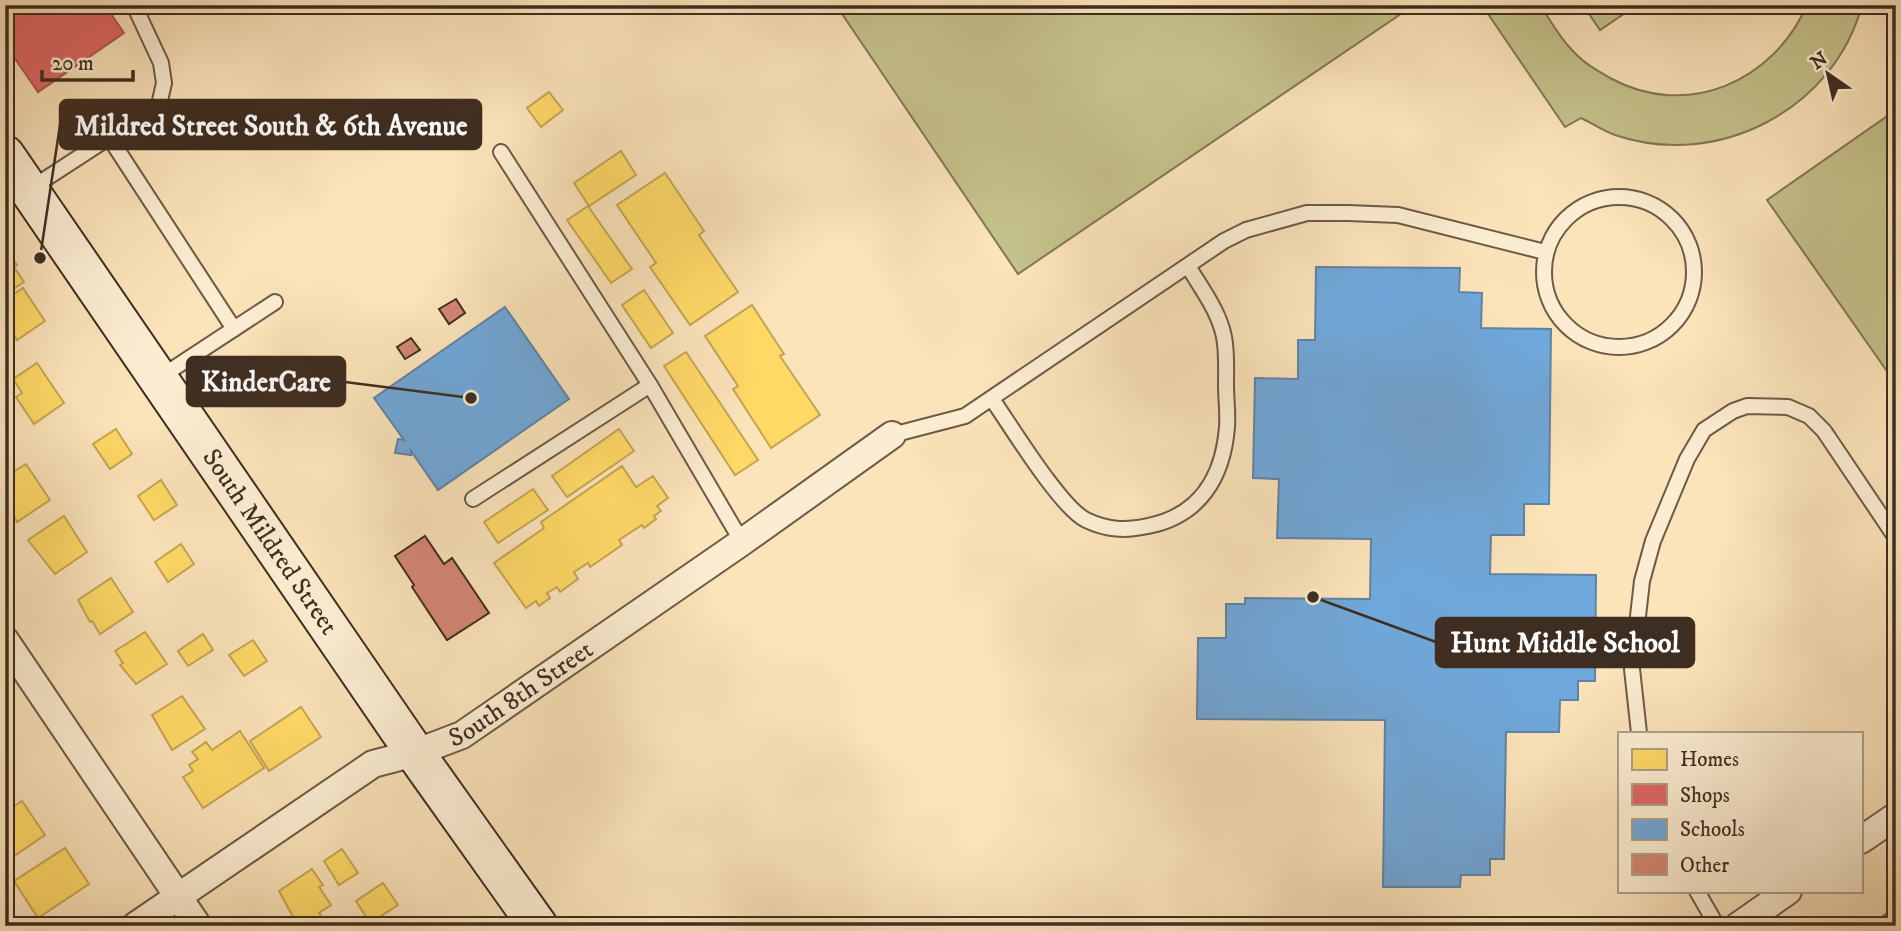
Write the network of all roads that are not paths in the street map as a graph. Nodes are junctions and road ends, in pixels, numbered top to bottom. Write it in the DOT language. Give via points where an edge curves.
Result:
graph roads {
  1 [pos="134,5"];
  2 [pos="110,138"];
  3 [pos="501,152"];
  4 [pos="5,155"];
  5 [pos="29,190"];
  6 [pos="1545,252"];
  7 [pos="1188,266"];
  8 [pos="275,302"];
  9 [pos="234,329"];
  10 [pos="158,379"];
  11 [pos="650,385"];
  12 [pos="992,398"];
  13 [pos="891,435"];
  14 [pos="473,499"];
  15 [pos="1896,538"];
  16 [pos="742,542"];
  17 [pos="5,640"];
  18 [pos="1639,732"];
  19 [pos="415,753"];
  20 [pos="1896,816"];
  21 [pos="1862,839"];
  22 [pos="1698,892"];
  23 [pos="1787,892"];
  24 [pos="178,897"];
  25 [pos="1896,917"];
  26 [pos="135,926"];
  27 [pos="198,926"];
  28 [pos="538,926"];
  29 [pos="1717,926"];
  30 [pos="1738,926"];
  31 [pos="1883,926"];
  1 -- 2 [label="lane" via="161,63 164,83 159,106"];
  2 -- 5 [label="lane"];
  2 -- 9 [label="lane"];
  3 -- 11 [label="lane"];
  4 -- 5 [label="main road, South Mildred Street"];
  5 -- 10 [label="main road, South Mildred Street"];
  6 -- 6 [label="lane" via="1543,270 1550,306 1574,333 1608,347 1644,344 1660,335 1685,309 1692,292 1693,265 1686,238 1663,211 1630,197 1593,201 1577,209 1552,235"];
  6 -- 7 [label="lane" via="1398,215 1307,213 1246,230"];
  7 -- 12 [label="lane"];
  7 -- 12 [label="lane" via="1218,316 1225,338 1227,427 1210,486 1193,507 1157,524 1115,530 1084,519 1066,504"];
  8 -- 9 [label="lane"];
  9 -- 10 [label="lane"];
  10 -- 19 [label="main road, South Mildred Street"];
  11 -- 14 [label="lane"];
  11 -- 16 [label="lane"];
  12 -- 13 [label="lane" via="965,416"];
  13 -- 16 [label="street, South 8th Street"];
  15 -- 18 [label="lane" via="1824,431 1809,416 1788,407 1746,406 1704,430 1653,541 1642,581 1632,669"];
  16 -- 19 [label="street, South 8th Street" via="463,735"];
  17 -- 24 [label="street"];
  19 -- 24 [label="street, South 8th Street" via="373,764"];
  19 -- 28 [label="main road, South Mildred Street"];
  20 -- 21 [label="street"];
  22 -- 29 [label="lane"];
  23 -- 30 [label="street"];
  24 -- 26 [label="street, South 8th Street"];
  24 -- 27 [label="street"];
  25 -- 31 [label="lane"];
}
